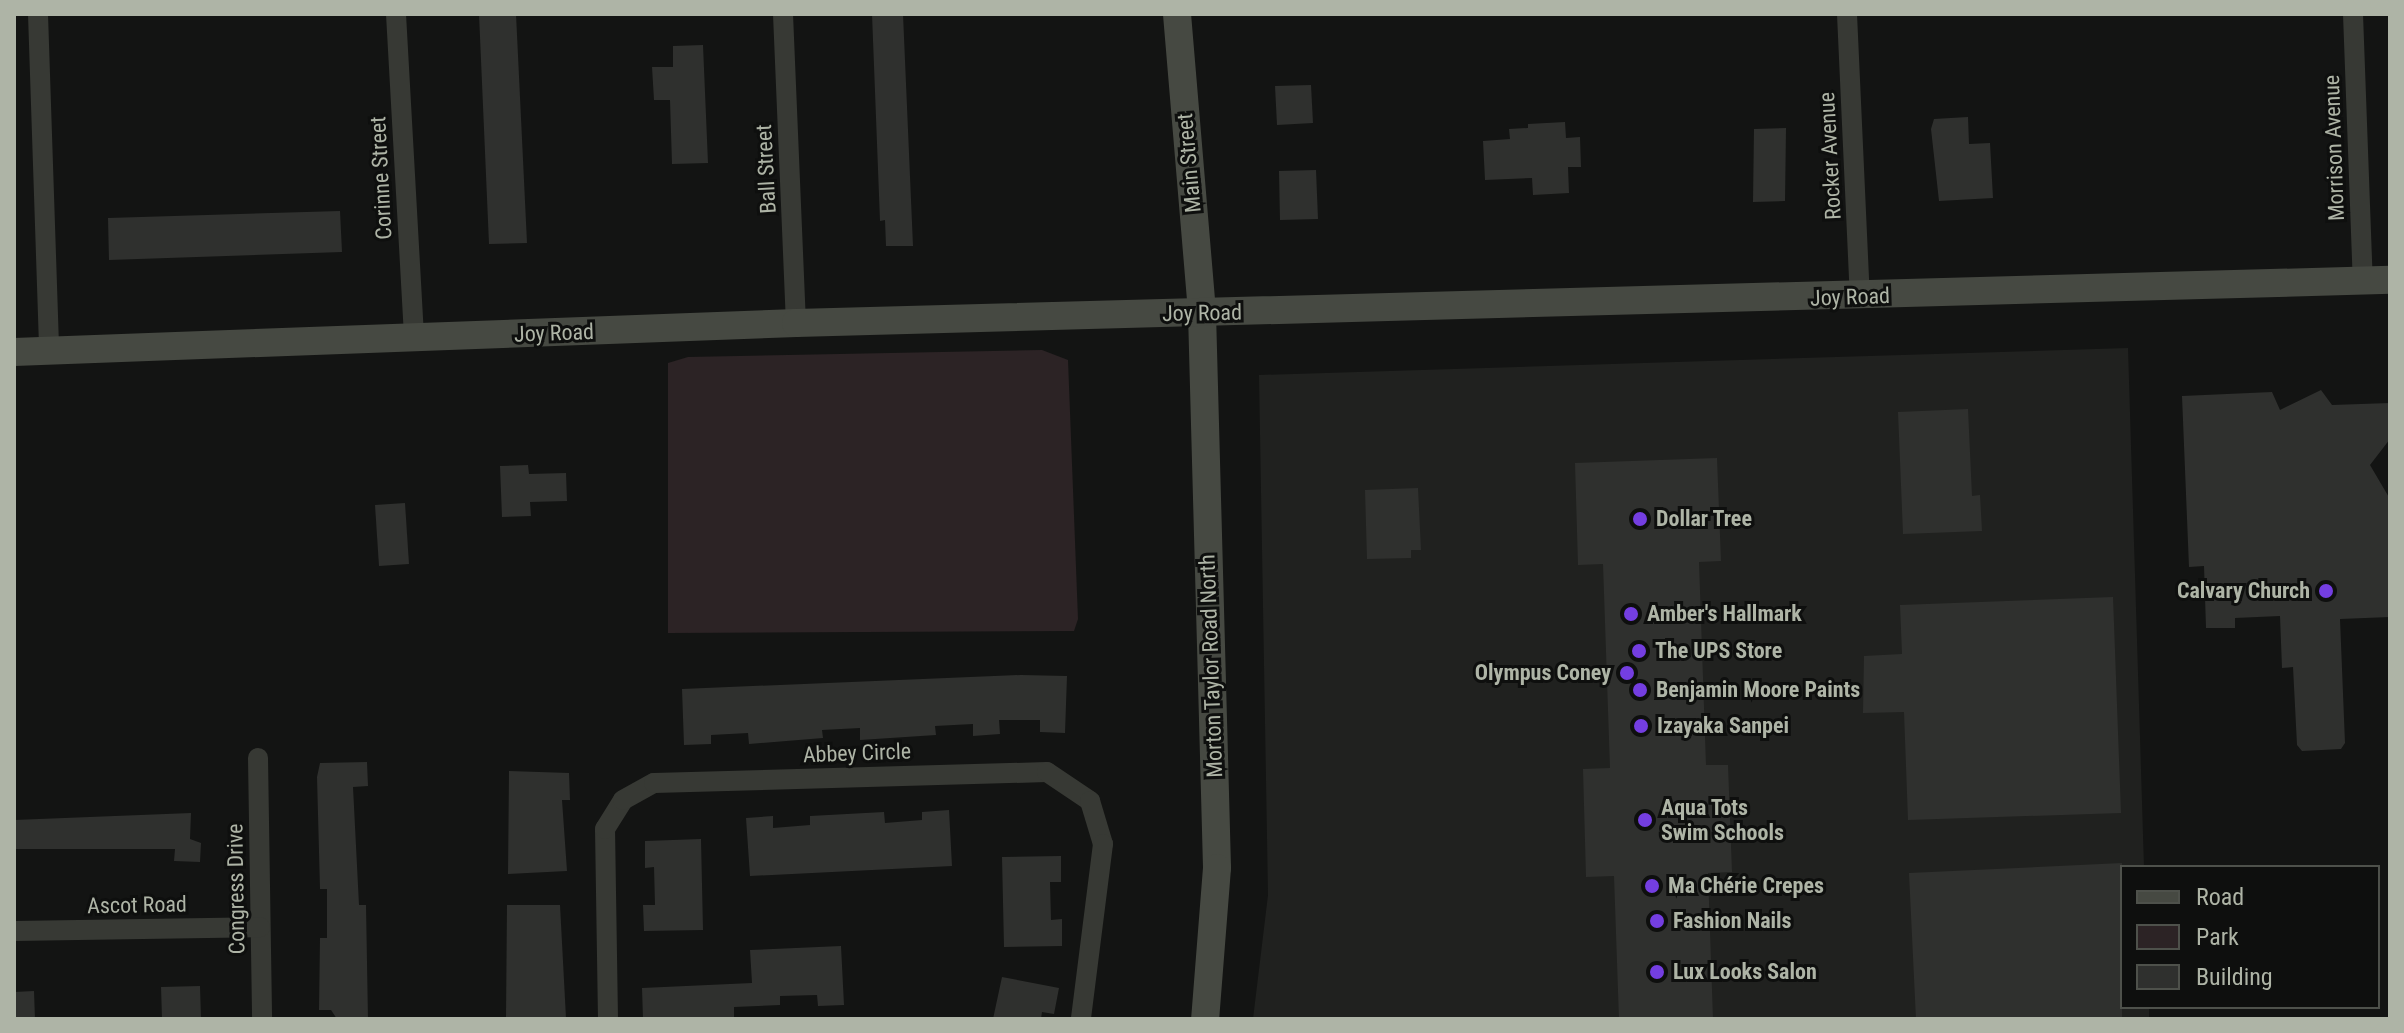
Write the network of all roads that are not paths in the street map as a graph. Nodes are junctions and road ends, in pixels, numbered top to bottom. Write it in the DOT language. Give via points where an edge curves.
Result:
graph roads {
  1 [pos="38,14"];
  2 [pos="396,14"];
  3 [pos="783,14"];
  4 [pos="1177,14"];
  5 [pos="1847,14"];
  6 [pos="2353,14"];
  7 [pos="2377,280"];
  8 [pos="1860,297"];
  9 [pos="1202,313"];
  10 [pos="796,323"];
  11 [pos="414,338"];
  12 [pos="49,351"];
  13 [pos="14,352"];
  14 [pos="258,758"];
  15 [pos="260,927"];
  16 [pos="14,931"];
  17 [pos="262,1019"];
  18 [pos="608,1019"];
  19 [pos="1081,1019"];
  20 [pos="1205,1019"];
  1 -- 12 [label="street"];
  2 -- 11 [label="street, Corinne Street"];
  3 -- 10 [label="street, Ball Street"];
  4 -- 9 [label="street, Main Street"];
  5 -- 8 [label="street, Rocker Avenue"];
  6 -- 7 [label="street, Morrison Avenue"];
  7 -- 8 [label="street, Joy Road"];
  8 -- 9 [label="street, Joy Road"];
  9 -- 10 [label="street, Joy Road"];
  9 -- 20 [label="street, Morton Taylor Road North" via="1217,868"];
  10 -- 11 [label="street, Joy Road"];
  11 -- 12 [label="street, Joy Road"];
  12 -- 13 [label="street, Joy Road"];
  14 -- 15 [label="street, Congress Drive"];
  15 -- 16 [label="street, Ascot Road"];
  15 -- 17 [label="street, Congress Drive"];
  18 -- 19 [label="street, Abbey Circle" via="605,829 623,800 654,783 1047,772 1090,801 1103,844"];
}
